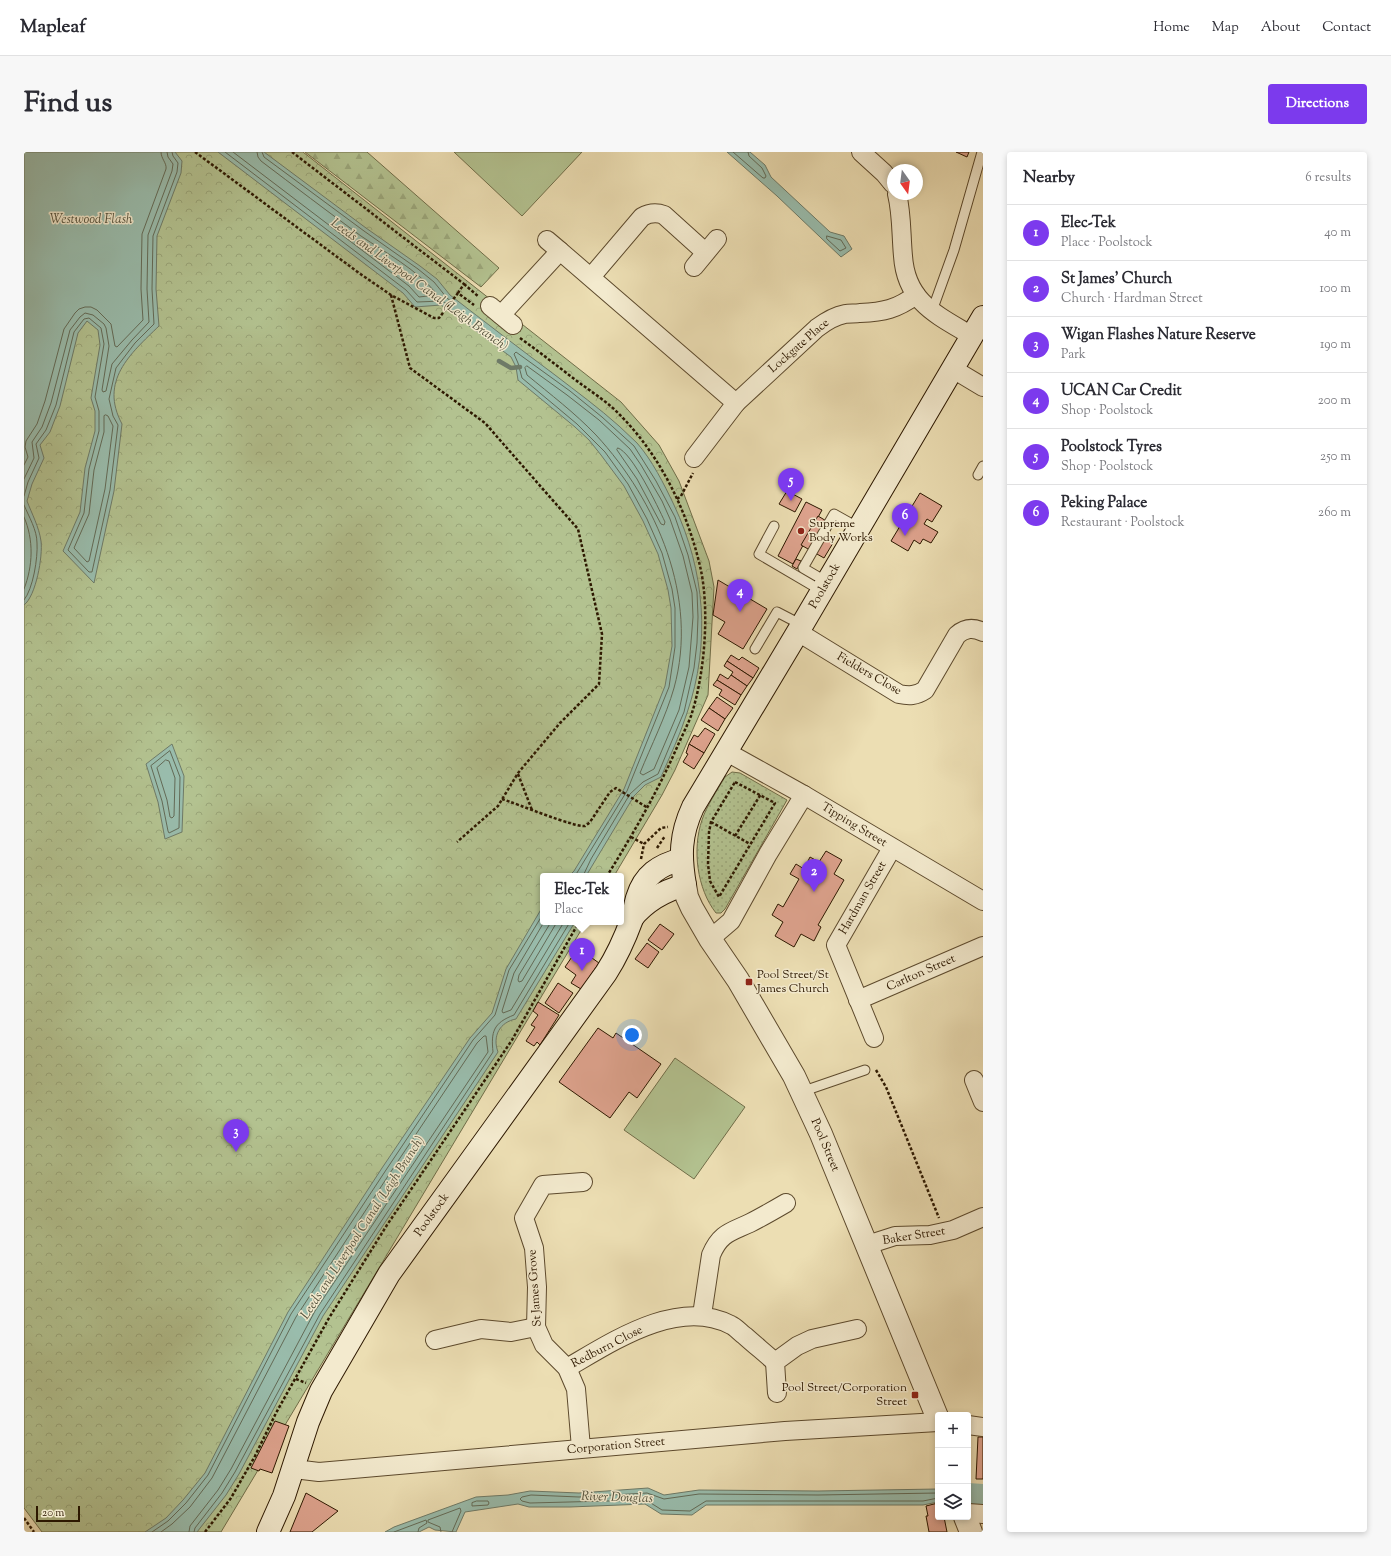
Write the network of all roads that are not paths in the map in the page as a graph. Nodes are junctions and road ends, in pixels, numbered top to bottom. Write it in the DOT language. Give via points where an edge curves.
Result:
graph roads {
  1 [pos="860,152"];
  2 [pos="982,152"];
  3 [pos="887,177"];
  4 [pos="898,200"];
  5 [pos="694,268"];
  6 [pos="592,277"];
  7 [pos="916,295"];
  8 [pos="932,311"];
  9 [pos="500,318"];
  10 [pos="983,318"];
  11 [pos="972,336"];
  12 [pos="953,369"];
  13 [pos="983,387"];
  14 [pos="736,403"];
  15 [pos="694,458"];
  16 [pos="983,466"];
  17 [pos="978,475"];
  18 [pos="774,526"];
  19 [pos="825,586"];
  20 [pos="800,629"];
  21 [pos="983,632"];
  22 [pos="755,649"];
  23 [pos="725,751"];
  24 [pos="804,795"];
  25 [pos="892,848"];
  26 [pos="682,859"];
  27 [pos="685,885"];
  28 [pos="983,901"];
  29 [pos="632,918"];
  30 [pos="710,939"];
  31 [pos="983,946"];
  32 [pos="858,1000"];
  33 [pos="874,1038"];
  34 [pos="865,1070"];
  35 [pos="974,1080"];
  36 [pos="801,1092"];
  37 [pos="983,1102"];
  38 [pos="583,1182"];
  39 [pos="786,1203"];
  40 [pos="983,1218"];
  41 [pos="867,1245"];
  42 [pos="702,1315"];
  43 [pos="536,1327"];
  44 [pos="857,1329"];
  45 [pos="435,1340"];
  46 [pos="775,1362"];
  47 [pos="567,1368"];
  48 [pos="778,1393"];
  49 [pos="935,1412"];
  50 [pos="935,1422"];
  51 [pos="971,1425"];
  52 [pos="983,1427"];
  53 [pos="581,1448"];
  54 [pos="294,1469"];
  55 [pos="971,1513"];
  56 [pos="983,1514"];
  57 [pos="966,1520"];
  58 [pos="268,1532"];
  59 [pos="971,1532"];
  1 -- 3 [label="street"];
  2 -- 8 [label="lane" via="954,250"];
  4 -- 7 [label="street" via="905,270"];
  5 -- 6 [label="street" via="711,246 664,215 653,213 642,217"];
  6 -- 9 [label="street" via="553,245"];
  6 -- 14 [label="street"];
  7 -- 8 [label="street"];
  7 -- 14 [label="street, Lockgate Place" via="893,309 845,314 832,318 816,328"];
  8 -- 11 [label="street"];
  10 -- 11 [label="main road, Poolstock"];
  11 -- 12 [label="main road, Poolstock"];
  12 -- 13 [label="street"];
  12 -- 19 [label="main road, Poolstock"];
  14 -- 15 [label="street, Lockgate Place"];
  16 -- 17 [label="lane"];
  18 -- 19 [label="lane" via="759,554"];
  19 -- 20 [label="main road, Poolstock"];
  20 -- 21 [label="street, Fielders Close" via="899,694 910,695 925,690 957,635 962,631 974,629"];
  20 -- 22 [label="lane" via="777,612"];
  20 -- 23 [label="main road, Poolstock"];
  23 -- 24 [label="street, Tipping Street"];
  23 -- 26 [label="main road, Poolstock" via="692,807 682,839"];
  24 -- 25 [label="street, Tipping Street"];
  24 -- 30 [label="street" via="730,921"];
  25 -- 28 [label="street, Tipping Street"];
  25 -- 32 [label="street, Hardman Street" via="836,945"];
  26 -- 27 [label="main road, Poolstock"];
  26 -- 29 [label="main road, Poolstock" via="660,867 644,882"];
  27 -- 29 [label="main road, Poolstock" via="667,891 648,902"];
  27 -- 30 [label="main road, Pool Street" via="692,908"];
  29 -- 54 [label="main road, Poolstock" via="606,973 389,1274 321,1391 308,1422"];
  30 -- 36 [label="main road, Pool Street" via="738,980"];
  31 -- 32 [label="street, Carlton Street"];
  32 -- 33 [label="street, Hardman Street"];
  34 -- 36 [label="lane"];
  35 -- 37 [label="street"];
  36 -- 41 [label="main road, Pool Street"];
  38 -- 43 [label="street, St James Grove" via="543,1185 524,1218 534,1248 537,1287"];
  39 -- 42 [label="street" via="728,1232 714,1247"];
  40 -- 41 [label="street, Baker Street" via="953,1230 930,1235 895,1236"];
  41 -- 49 [label="main road, Pool Street"];
  42 -- 46 [label="street, Redburn Close" via="731,1325"];
  42 -- 47 [label="street, Redburn Close" via="680,1317 636,1330"];
  43 -- 45 [label="street" via="511,1332 481,1329"];
  43 -- 47 [label="street, St James Grove" via="544,1345"];
  44 -- 46 [label="street" via="812,1339"];
  46 -- 48 [label="street"];
  47 -- 53 [label="street, St James Grove" via="576,1389"];
  50 -- 53 [label="street, Corporation Street"];
  51 -- 52 [label="street"];
  53 -- 54 [label="street, Corporation Street" via="319,1472"];
  54 -- 58 [label="main road, Poolstock"];
  55 -- 56 [label="street"];
  57 -- 59 [label="main road"];
}
